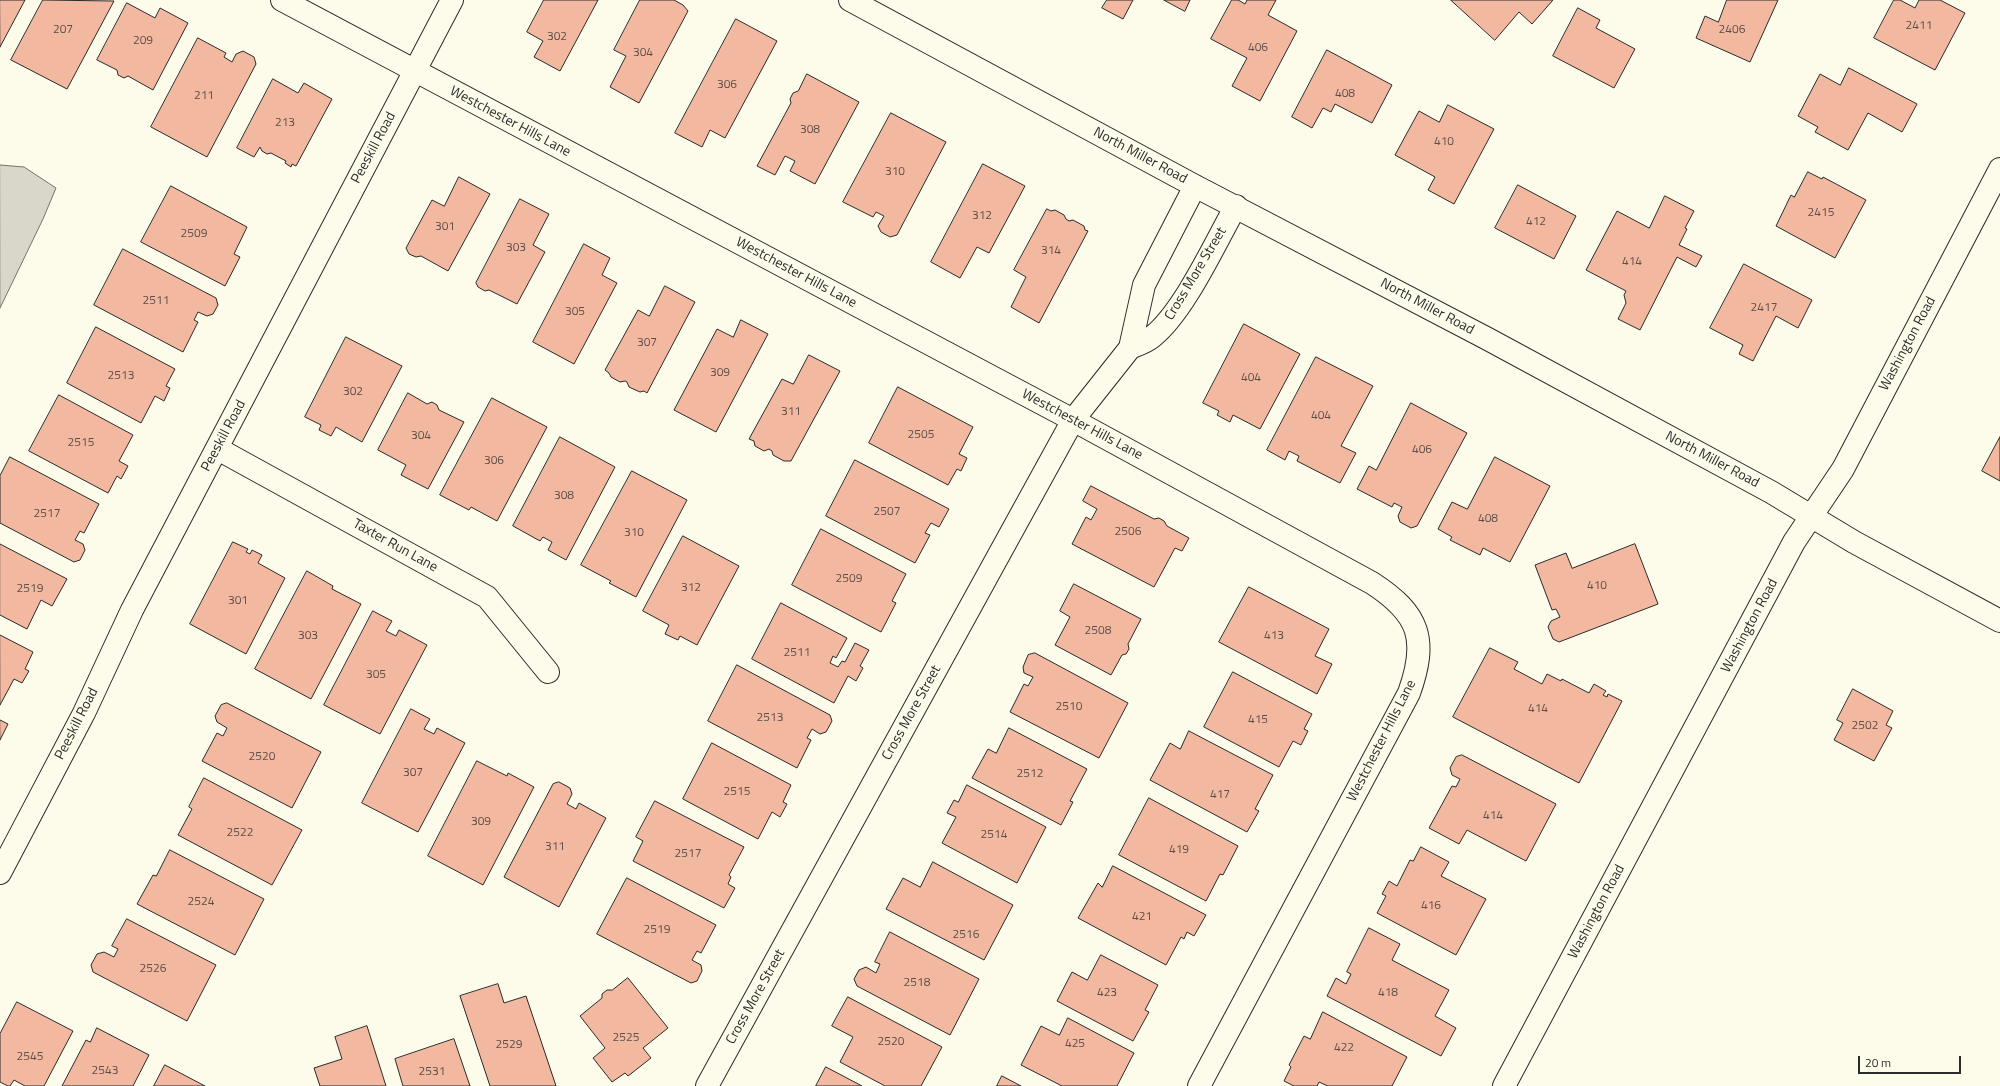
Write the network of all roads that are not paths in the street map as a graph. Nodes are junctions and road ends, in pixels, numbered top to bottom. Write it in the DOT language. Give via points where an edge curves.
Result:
graph roads {
  1 [pos="282,0"];
  2 [pos="452,0"];
  3 [pos="850,0"];
  4 [pos="876,6"];
  5 [pos="414,71"];
  6 [pos="2000,169"];
  7 [pos="1195,186"];
  8 [pos="1236,206"];
  9 [pos="1130,348"];
  10 [pos="1073,420"];
  11 [pos="218,449"];
  12 [pos="1812,515"];
  13 [pos="2000,621"];
  14 [pos="548,672"];
  15 [pos="0,873"];
  16 [pos="707,1086"];
  17 [pos="1199,1086"];
  18 [pos="1504,1086"];
  1 -- 5 [label="street, Westchester Hills Lane"];
  2 -- 5 [label="street, Peeskill Road"];
  3 -- 4 [label="street, North Miller Road"];
  4 -- 7 [label="street, North Miller Road"];
  5 -- 10 [label="street, Westchester Hills Lane"];
  5 -- 11 [label="street, Peeskill Road"];
  6 -- 12 [label="street, Washington Road" via="1843,469"];
  7 -- 8 [label="street, North Miller Road"];
  7 -- 9 [label="street, Cross More Street" via="1144,285"];
  8 -- 9 [label="street, Cross More Street" via="1189,290 1167,323 1151,338"];
  8 -- 12 [label="street, North Miller Road"];
  9 -- 10 [label="street, Cross More Street"];
  10 -- 16 [label="street, Cross More Street"];
  10 -- 17 [label="street, Westchester Hills Lane" via="1372,583 1392,596 1407,611 1416,630 1418,664 1409,693"];
  11 -- 14 [label="street, Taxter Run Lane" via="487,597"];
  11 -- 15 [label="street, Peeskill Road" via="132,610 84,713"];
  12 -- 13 [label="street, North Miller Road" via="1854,542"];
  12 -- 18 [label="street, Washington Road" via="1794,542"];
}
